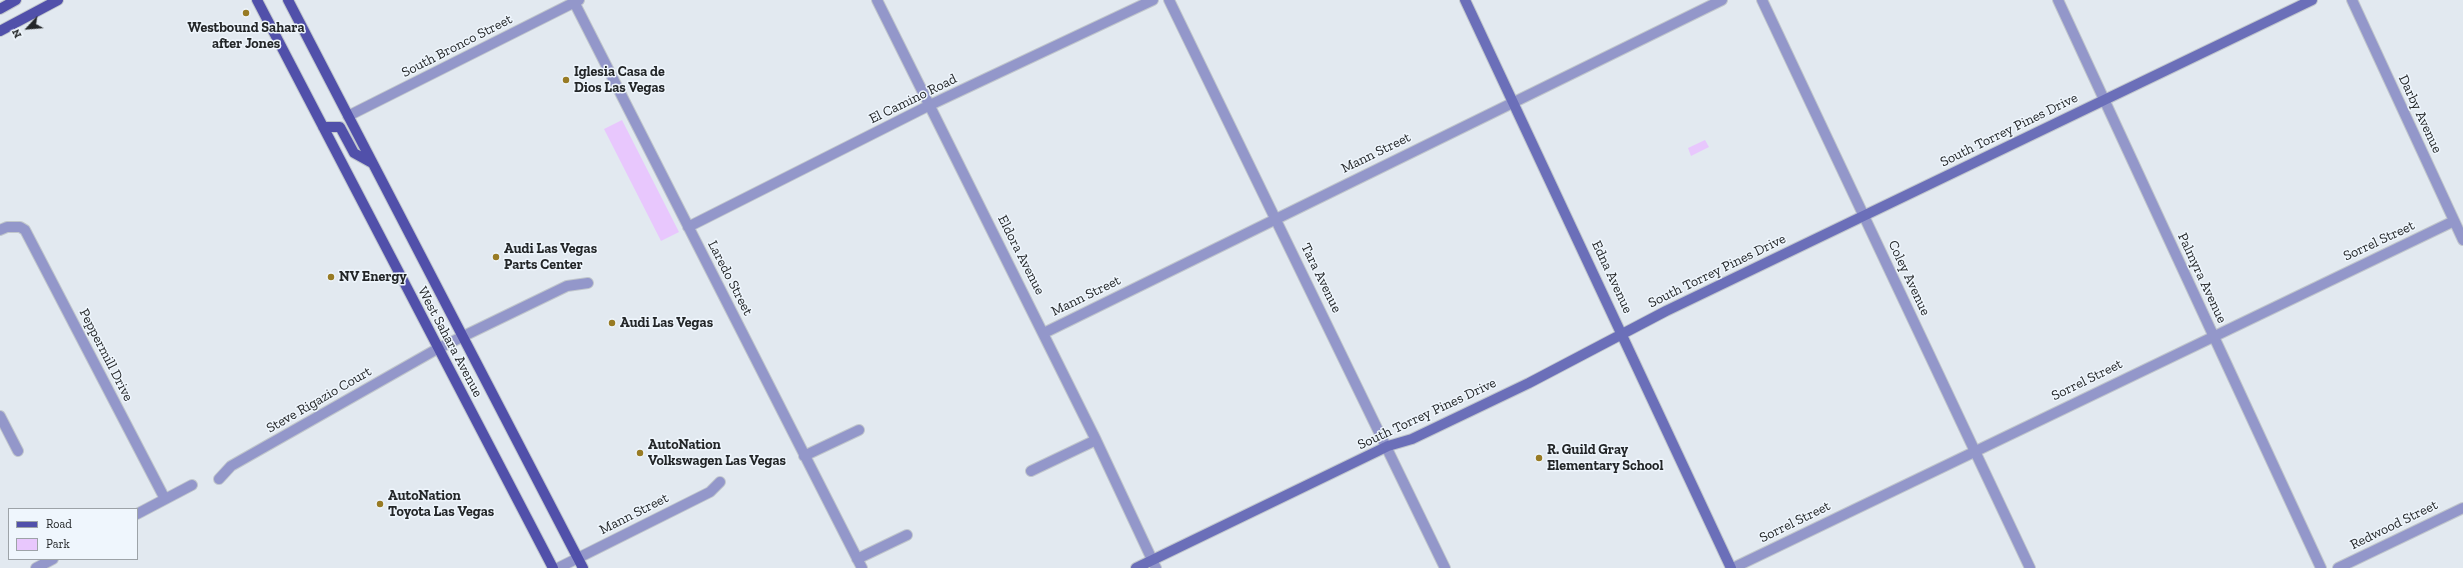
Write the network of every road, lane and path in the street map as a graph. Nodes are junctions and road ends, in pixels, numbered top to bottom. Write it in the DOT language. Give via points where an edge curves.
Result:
graph roads {
  1 [pos="16,0"];
  2 [pos="58,0"];
  3 [pos="257,0"];
  4 [pos="288,0"];
  5 [pos="877,0"];
  6 [pos="1153,0"];
  7 [pos="1169,0"];
  8 [pos="1465,0"];
  9 [pos="1722,0"];
  10 [pos="1762,0"];
  11 [pos="2058,0"];
  12 [pos="2312,0"];
  13 [pos="2352,0"];
  14 [pos="575,1"];
  15 [pos="0,9"];
  16 [pos="0,32"];
  17 [pos="2104,100"];
  18 [pos="1514,102"];
  19 [pos="930,105"];
  20 [pos="348,116"];
  21 [pos="323,126"];
  22 [pos="372,163"];
  23 [pos="1864,216"];
  24 [pos="1276,218"];
  25 [pos="2454,221"];
  26 [pos="688,228"];
  27 [pos="0,230"];
  28 [pos="2463,240"];
  29 [pos="588,283"];
  30 [pos="1044,333"];
  31 [pos="1623,334"];
  32 [pos="2212,335"];
  33 [pos="461,337"];
  34 [pos="437,349"];
  35 [pos="0,416"];
  36 [pos="859,430"];
  37 [pos="1096,440"];
  38 [pos="1388,446"];
  39 [pos="1974,450"];
  40 [pos="18,451"];
  41 [pos="804,456"];
  42 [pos="1031,471"];
  43 [pos="219,479"];
  44 [pos="720,482"];
  45 [pos="192,485"];
  46 [pos="165,499"];
  47 [pos="2463,508"];
  48 [pos="138,513"];
  49 [pos="907,535"];
  50 [pos="578,558"];
  51 [pos="50,560"];
  52 [pos="860,563"];
  53 [pos="1154,564"];
  54 [pos="36,568"];
  55 [pos="553,568"];
  56 [pos="558,568"];
  57 [pos="583,568"];
  58 [pos="1136,568"];
  59 [pos="1445,568"];
  60 [pos="1732,568"];
  61 [pos="2030,568"];
  62 [pos="2321,568"];
  63 [pos="2338,568"];
  1 -- 15 [label="main road"];
  2 -- 16 [label="main road"];
  3 -- 21 [label="main road, West Sahara Avenue"];
  4 -- 20 [label="main road, West Sahara Avenue"];
  5 -- 19 [label="street, Eldora Avenue"];
  6 -- 19 [label="street, El Camino Road"];
  7 -- 24 [label="street, Tara Avenue"];
  8 -- 18 [label="street, Edna Avenue"];
  9 -- 18 [label="street, Mann Street"];
  10 -- 23 [label="street, Coley Avenue"];
  11 -- 17 [label="street, Palmyra Avenue"];
  12 -- 17 [label="street, South Torrey Pines Drive"];
  13 -- 25 [label="street, Darby Avenue"];
  14 -- 20 [label="street, South Bronco Street"];
  14 -- 26 [label="street, Laredo Street"];
  17 -- 23 [label="street, South Torrey Pines Drive"];
  17 -- 32 [label="street, Palmyra Avenue"];
  18 -- 24 [label="street, Mann Street"];
  18 -- 31 [label="street, Edna Avenue"];
  19 -- 26 [label="street, El Camino Road"];
  19 -- 30 [label="street, Eldora Avenue"];
  20 -- 22 [label="main road, West Sahara Avenue"];
  21 -- 22 [label="main road" via="340,127 354,153"];
  21 -- 34 [label="main road, West Sahara Avenue"];
  22 -- 33 [label="main road, West Sahara Avenue"];
  23 -- 31 [label="street, South Torrey Pines Drive"];
  23 -- 39 [label="street, Coley Avenue"];
  24 -- 30 [label="street, Mann Street"];
  24 -- 38 [label="street, Tara Avenue"];
  25 -- 28 [label="street, Darby Avenue"];
  25 -- 32 [label="street, Sorrel Street"];
  26 -- 41 [label="street, Laredo Street"];
  27 -- 46 [label="street, Peppermill Drive" via="7,227 20,227 25,230"];
  29 -- 33 [label="street" via="567,286"];
  30 -- 37 [label="street, Eldora Avenue"];
  31 -- 38 [label="street, South Torrey Pines Drive" via="1412,439"];
  31 -- 60 [label="street, Edna Avenue"];
  32 -- 39 [label="street, Sorrel Street"];
  32 -- 62 [label="street, Palmyra Avenue"];
  33 -- 34 [label="street"];
  33 -- 50 [label="main road, West Sahara Avenue"];
  34 -- 43 [label="street, Steve Rigazio Court" via="231,466"];
  34 -- 55 [label="main road, West Sahara Avenue"];
  35 -- 40 [label="street"];
  36 -- 41 [label="street"];
  37 -- 42 [label="street"];
  37 -- 53 [label="street, Eldora Avenue"];
  38 -- 53 [label="street, South Torrey Pines Drive"];
  38 -- 59 [label="street, Tara Avenue"];
  39 -- 60 [label="street, Sorrel Street"];
  39 -- 61 [label="street, Coley Avenue"];
  41 -- 52 [label="street, Laredo Street"];
  44 -- 50 [label="street, Mann Street" via="710,492"];
  45 -- 46 [label="street"];
  46 -- 48 [label="street"];
  47 -- 63 [label="street, Redwood Street"];
  49 -- 52 [label="street"];
  50 -- 56 [label="street, Mann Street"];
  50 -- 57 [label="main road, West Sahara Avenue"];
  51 -- 54 [label="street"];
  53 -- 58 [label="street, South Torrey Pines Drive"];
}
